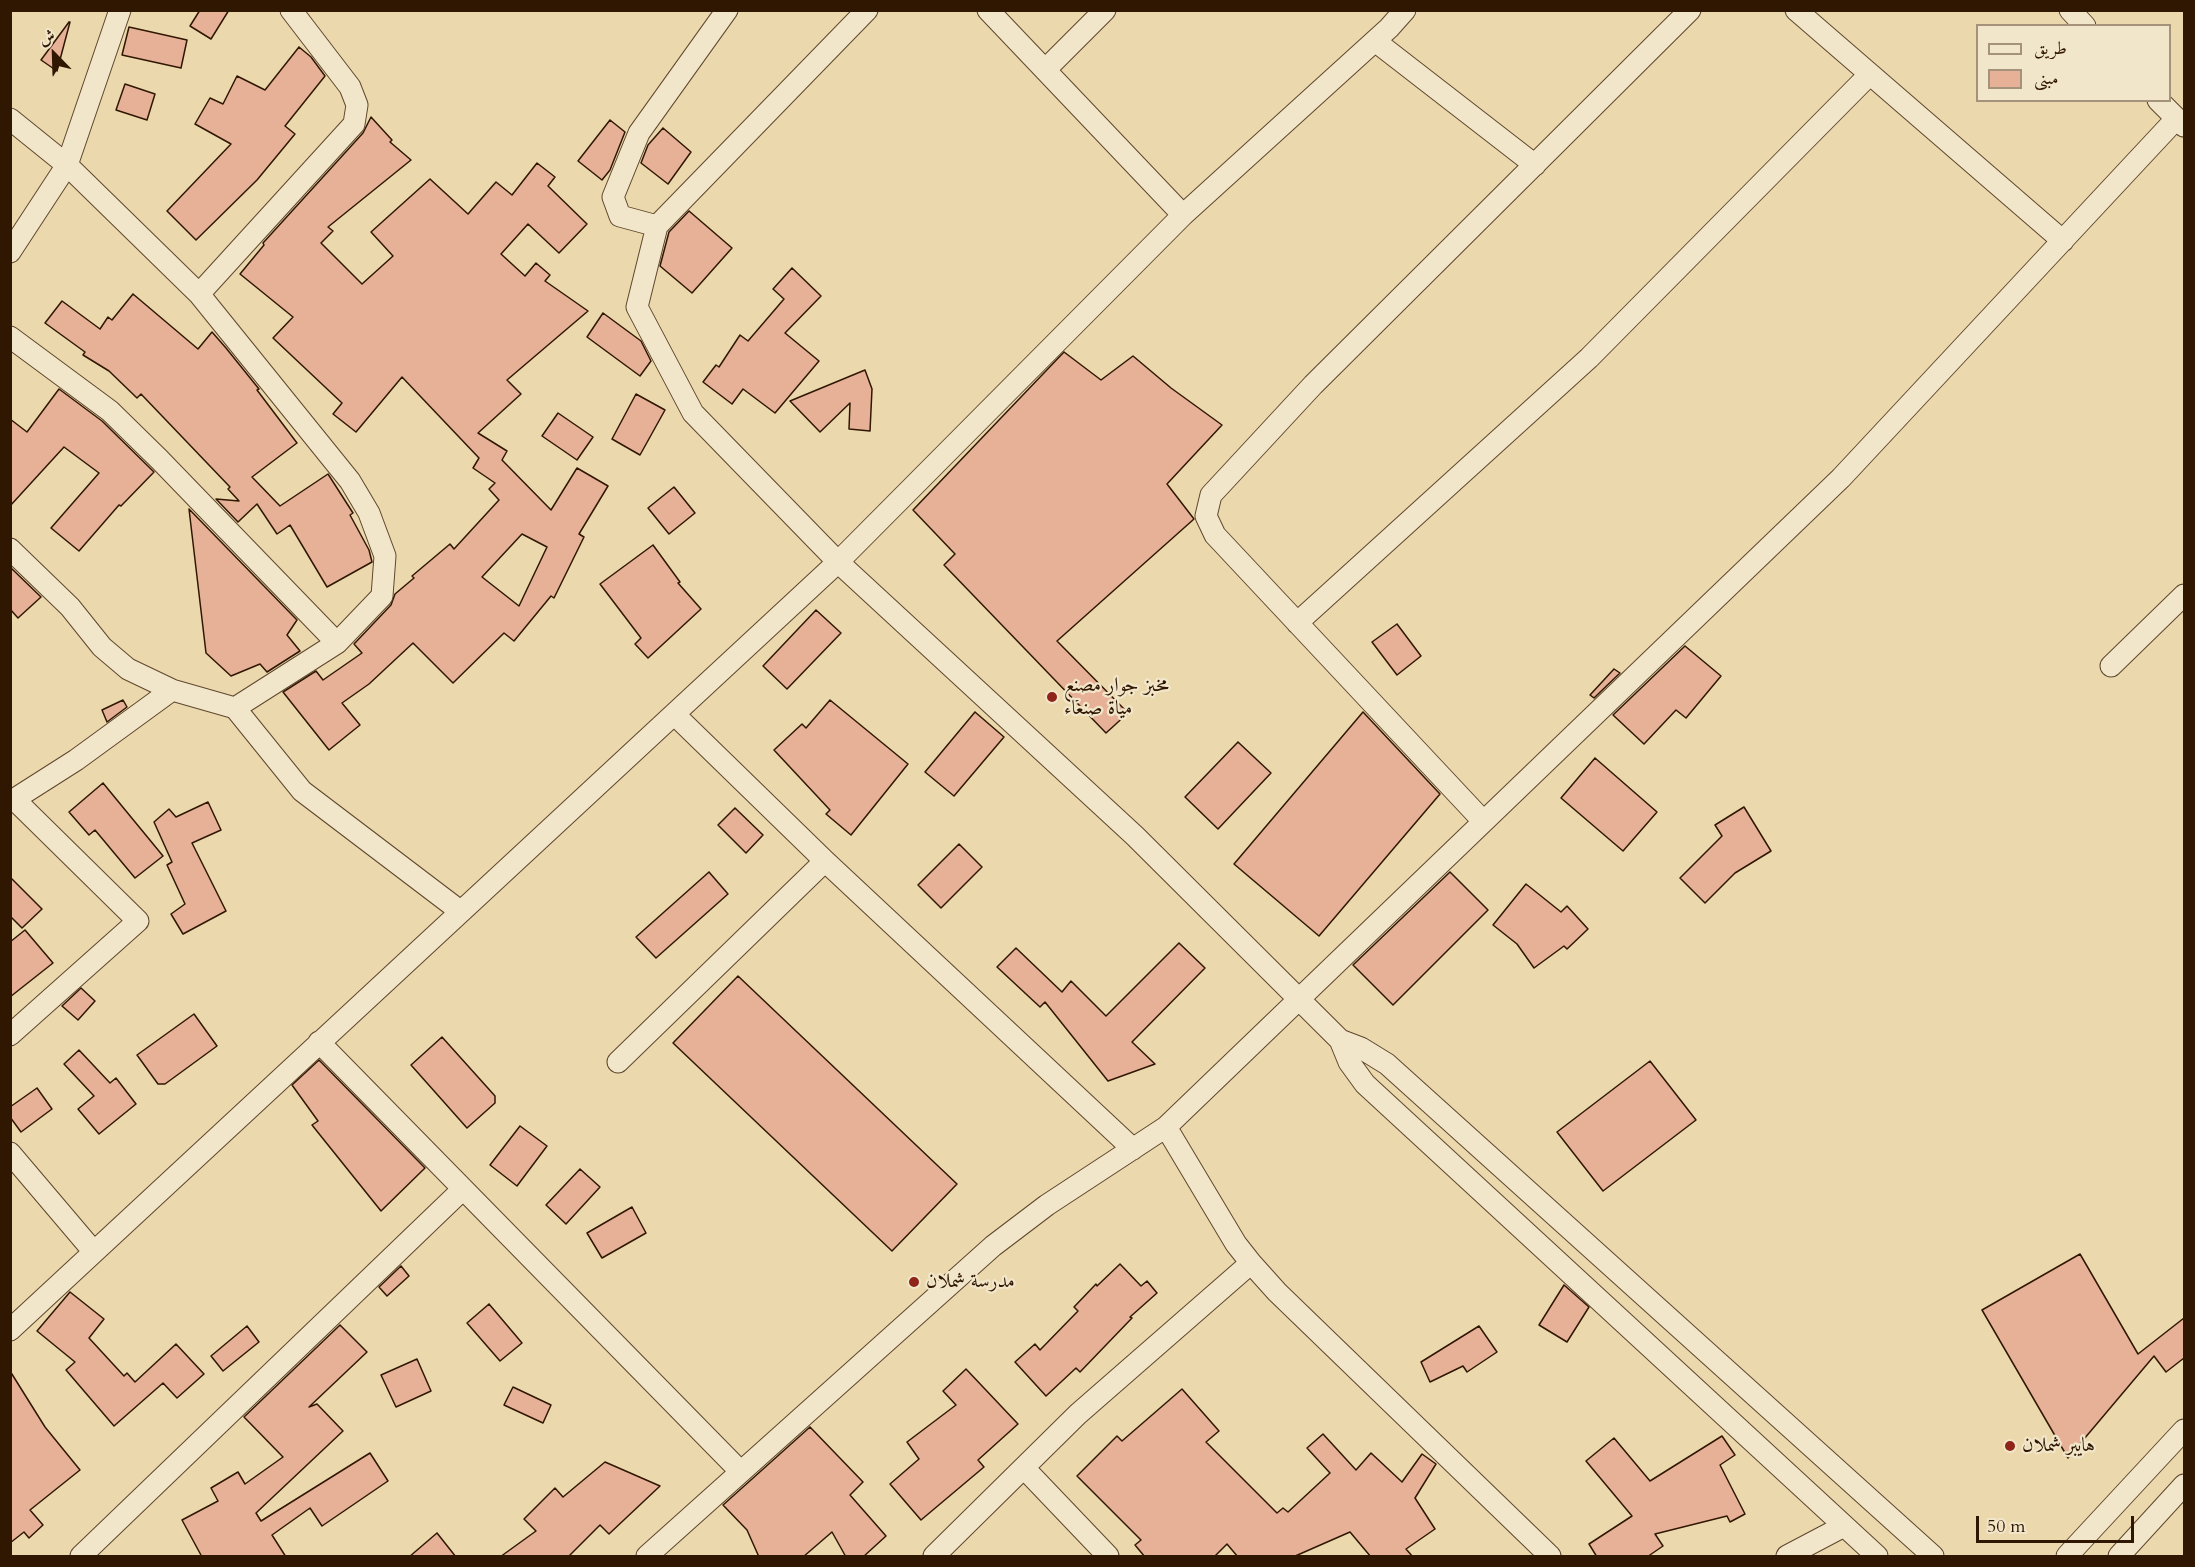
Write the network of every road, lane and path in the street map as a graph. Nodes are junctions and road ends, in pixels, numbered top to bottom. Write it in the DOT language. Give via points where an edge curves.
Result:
graph roads {
  1 [pos="120,10"];
  2 [pos="291,10"];
  3 [pos="727,10"];
  4 [pos="867,10"];
  5 [pos="988,10"];
  6 [pos="1105,10"];
  7 [pos="1405,10"];
  8 [pos="1690,10"];
  9 [pos="1796,10"];
  10 [pos="2070,10"];
  11 [pos="2083,24"];
  12 [pos="1375,41"];
  13 [pos="1045,70"];
  14 [pos="1870,74"];
  15 [pos="2160,102"];
  16 [pos="10,119"];
  17 [pos="2180,123"];
  18 [pos="67,165"];
  19 [pos="1535,165"];
  20 [pos="1183,215"];
  21 [pos="657,226"];
  22 [pos="2063,241"];
  23 [pos="10,252"];
  24 [pos="199,294"];
  25 [pos="10,337"];
  26 [pos="10,549"];
  27 [pos="838,562"];
  28 [pos="2184,595"];
  29 [pos="1297,623"];
  30 [pos="337,643"];
  31 [pos="2111,666"];
  32 [pos="172,690"];
  33 [pos="235,708"];
  34 [pos="674,714"];
  35 [pos="13,801"];
  36 [pos="1483,821"];
  37 [pos="825,861"];
  38 [pos="460,911"];
  39 [pos="1298,998"];
  40 [pos="10,1035"];
  41 [pos="1340,1040"];
  42 [pos="319,1042"];
  43 [pos="618,1062"];
  44 [pos="1166,1127"];
  45 [pos="1133,1149"];
  46 [pos="10,1153"];
  47 [pos="464,1189"];
  48 [pos="94,1252"];
  49 [pos="1251,1263"];
  50 [pos="10,1330"];
  51 [pos="2184,1430"];
  52 [pos="1024,1468"];
  53 [pos="740,1471"];
  54 [pos="2184,1485"];
  55 [pos="1844,1526"];
  56 [pos="81,1557"];
  57 [pos="647,1557"];
  58 [pos="934,1557"];
  59 [pos="1108,1557"];
  60 [pos="1550,1557"];
  61 [pos="1787,1557"];
  62 [pos="1877,1557"];
  63 [pos="1933,1557"];
  64 [pos="2067,1557"];
  65 [pos="2119,1557"];
  1 -- 18 [label="street"];
  2 -- 24 [label="street" via="350,87 357,105 354,124"];
  3 -- 21 [label="street" via="639,133 613,197 620,216"];
  4 -- 21 [label="street"];
  5 -- 13 [label="street"];
  6 -- 13 [label="street"];
  7 -- 12 [label="street"];
  8 -- 19 [label="street"];
  9 -- 14 [label="street"];
  10 -- 11 [label="street"];
  12 -- 19 [label="street"];
  12 -- 20 [label="street"];
  13 -- 20 [label="street"];
  14 -- 22 [label="street"];
  14 -- 29 [label="street" via="1589,358"];
  15 -- 17 [label="street"];
  16 -- 18 [label="street"];
  17 -- 22 [label="street"];
  18 -- 23 [label="street"];
  18 -- 24 [label="street"];
  19 -- 29 [label="street" via="1313,385 1211,495 1206,516 1215,535"];
  20 -- 27 [label="street"];
  21 -- 27 [label="street" via="637,307 693,413"];
  22 -- 36 [label="street" via="1842,477"];
  24 -- 30 [label="street" via="350,481 369,513 385,556 382,596"];
  25 -- 30 [label="street" via="110,411"];
  26 -- 32 [label="street" via="70,607 102,647 128,669"];
  27 -- 34 [label="street"];
  27 -- 39 [label="street" via="1135,836"];
  28 -- 31 [label="street"];
  29 -- 36 [label="street"];
  30 -- 33 [label="street"];
  32 -- 33 [label="street"];
  32 -- 35 [label="street"];
  33 -- 38 [label="street" via="302,790"];
  34 -- 37 [label="street"];
  34 -- 38 [label="street"];
  35 -- 40 [label="street" via="138,921"];
  36 -- 39 [label="street"];
  37 -- 43 [label="street"];
  37 -- 45 [label="street"];
  38 -- 42 [label="street"];
  39 -- 41 [label="street"];
  39 -- 44 [label="street"];
  41 -- 55 [label="street" via="1354,1071 1365,1084"];
  41 -- 63 [label="street" via="1387,1064"];
  42 -- 47 [label="street"];
  42 -- 48 [label="street"];
  44 -- 45 [label="street"];
  44 -- 49 [label="street"];
  45 -- 53 [label="street" via="993,1246"];
  46 -- 48 [label="street"];
  47 -- 53 [label="street"];
  47 -- 56 [label="street"];
  48 -- 50 [label="street"];
  49 -- 52 [label="street" via="1078,1414"];
  49 -- 60 [label="street"];
  51 -- 64 [label="street"];
  52 -- 58 [label="street"];
  52 -- 59 [label="street"];
  53 -- 57 [label="street"];
  54 -- 65 [label="street"];
  55 -- 61 [label="street"];
  55 -- 62 [label="street"];
}
